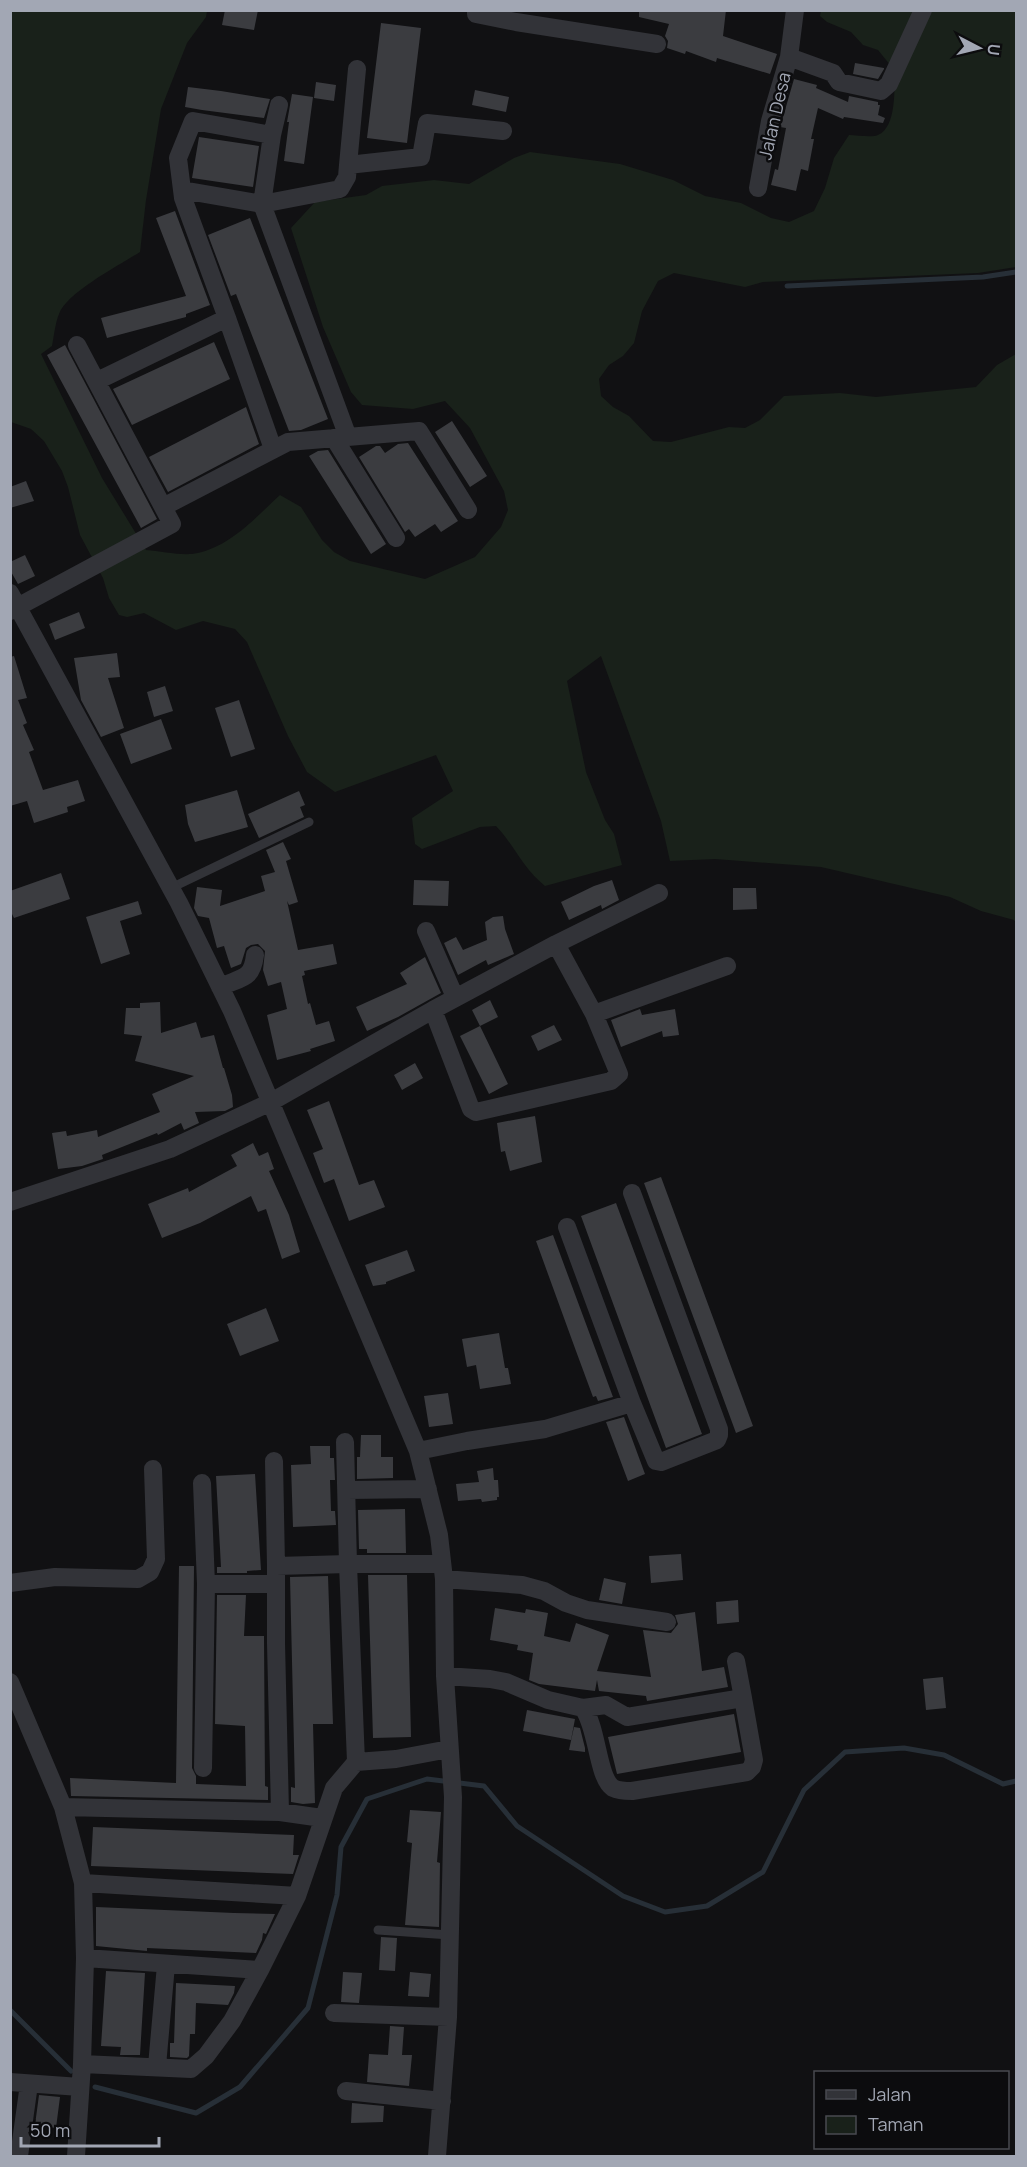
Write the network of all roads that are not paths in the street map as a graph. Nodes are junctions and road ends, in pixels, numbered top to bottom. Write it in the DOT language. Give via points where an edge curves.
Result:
graph roads {
  1 [pos="476,10"];
  2 [pos="795,10"];
  3 [pos="923,10"];
  4 [pos="657,44"];
  5 [pos="789,57"];
  6 [pos="357,69"];
  7 [pos="279,105"];
  8 [pos="503,131"];
  9 [pos="273,135"];
  10 [pos="348,165"];
  11 [pos="758,188"];
  12 [pos="182,190"];
  13 [pos="262,204"];
  14 [pos="227,318"];
  15 [pos="78,345"];
  16 [pos="97,381"];
  17 [pos="341,438"];
  18 [pos="273,449"];
  19 [pos="163,507"];
  20 [pos="468,510"];
  21 [pos="396,538"];
  22 [pos="13,604"];
  23 [pos="309,822"];
  24 [pos="171,888"];
  25 [pos="659,892"];
  26 [pos="426,931"];
  27 [pos="556,944"];
  28 [pos="255,955"];
  29 [pos="727,966"];
  30 [pos="220,987"];
  31 [pos="455,997"];
  32 [pos="433,1010"];
  33 [pos="594,1014"];
  34 [pos="271,1102"];
  35 [pos="632,1193"];
  36 [pos="10,1202"];
  37 [pos="567,1227"];
  38 [pos="632,1403"];
  39 [pos="345,1442"];
  40 [pos="418,1451"];
  41 [pos="274,1461"];
  42 [pos="153,1469"];
  43 [pos="202,1483"];
  44 [pos="428,1489"];
  45 [pos="346,1490"];
  46 [pos="348,1564"];
  47 [pos="443,1571"];
  48 [pos="276,1575"];
  49 [pos="10,1582"];
  50 [pos="206,1584"];
  51 [pos="667,1622"];
  52 [pos="736,1661"];
  53 [pos="445,1676"];
  54 [pos="10,1682"];
  55 [pos="743,1698"];
  56 [pos="587,1713"];
  57 [pos="449,1749"];
  58 [pos="356,1761"];
  59 [pos="203,1768"];
  60 [pos="63,1808"];
  61 [pos="280,1812"];
  62 [pos="322,1818"];
  63 [pos="83,1884"];
  64 [pos="297,1896"];
  65 [pos="378,1930"];
  66 [pos="450,1935"];
  67 [pos="86,1958"];
  68 [pos="166,1965"];
  69 [pos="260,1970"];
  70 [pos="334,2013"];
  71 [pos="448,2017"];
  72 [pos="82,2064"];
  73 [pos="157,2066"];
  74 [pos="10,2082"];
  75 [pos="29,2084"];
  76 [pos="80,2086"];
  77 [pos="346,2091"];
  78 [pos="442,2101"];
  79 [pos="19,2157"];
  80 [pos="76,2157"];
  81 [pos="437,2157"];
  1 -- 4 [label="street" via="476,14 516,22"];
  2 -- 5 [label="street"];
  3 -- 5 [label="street, Jalan Desa" via="889,84 881,91 839,82 833,73"];
  5 -- 11 [label="street, Jalan Desa" via="770,121"];
  6 -- 10 [label="street"];
  7 -- 9 [label="street"];
  8 -- 10 [label="street" via="427,123 420,157"];
  9 -- 12 [label="street" via="193,122 178,158"];
  9 -- 13 [label="street"];
  10 -- 13 [label="street" via="340,189"];
  12 -- 13 [label="street"];
  12 -- 14 [label="street"];
  13 -- 17 [label="street"];
  14 -- 16 [label="street"];
  14 -- 18 [label="street"];
  15 -- 16 [label="street"];
  16 -- 19 [label="street"];
  17 -- 18 [label="street" via="288,442"];
  17 -- 20 [label="street" via="418,431"];
  17 -- 21 [label="street"];
  18 -- 19 [label="street"];
  19 -- 22 [label="street" via="172,524"];
  22 -- 24 [label="street"];
  23 -- 24 [label="lane"];
  24 -- 30 [label="street"];
  25 -- 27 [label="street"];
  26 -- 31 [label="street"];
  27 -- 31 [label="street"];
  27 -- 33 [label="street"];
  28 -- 30 [label="street" via="251,974"];
  29 -- 33 [label="street"];
  30 -- 34 [label="street"];
  31 -- 32 [label="street"];
  32 -- 33 [label="street" via="471,1109 477,1112 616,1078 619,1069"];
  32 -- 34 [label="street"];
  34 -- 36 [label="street" via="170,1149"];
  34 -- 40 [label="street"];
  35 -- 38 [label="street" via="685,1334 719,1435 717,1440 656,1461"];
  37 -- 38 [label="street"];
  38 -- 40 [label="street" via="545,1430"];
  39 -- 45 [label="street"];
  40 -- 44 [label="street"];
  41 -- 48 [label="street"];
  42 -- 49 [label="street" via="156,1559 150,1572 138,1579 55,1577"];
  43 -- 50 [label="street"];
  44 -- 45 [label="street"];
  44 -- 47 [label="street"];
  45 -- 46 [label="street"];
  46 -- 47 [label="street"];
  46 -- 48 [label="street"];
  46 -- 58 [label="street"];
  47 -- 51 [label="street" via="522,1585 587,1610"];
  47 -- 53 [label="street"];
  48 -- 50 [label="street"];
  48 -- 61 [label="street"];
  50 -- 59 [label="street"];
  52 -- 55 [label="street"];
  53 -- 56 [label="street" via="506,1682"];
  53 -- 57 [label="street"];
  54 -- 60 [label="street"];
  55 -- 56 [label="street" via="601,1722"];
  55 -- 56 [label="street" via="754,1760 747,1772 632,1791 612,1787 605,1777"];
  57 -- 58 [label="street" via="396,1759"];
  57 -- 66 [label="street" via="453,1797"];
  58 -- 62 [label="street" via="334,1788"];
  60 -- 61 [label="street"];
  60 -- 63 [label="street"];
  61 -- 62 [label="street"];
  62 -- 64 [label="street"];
  63 -- 64 [label="street"];
  63 -- 67 [label="street"];
  64 -- 69 [label="street"];
  65 -- 66 [label="lane"];
  66 -- 71 [label="street"];
  67 -- 68 [label="street"];
  67 -- 72 [label="street"];
  68 -- 69 [label="street"];
  68 -- 73 [label="street"];
  69 -- 73 [label="street" via="232,2021 206,2056 191,2069"];
  70 -- 71 [label="street"];
  71 -- 78 [label="street"];
  72 -- 73 [label="street"];
  72 -- 76 [label="street"];
  74 -- 75 [label="street"];
  75 -- 76 [label="street"];
  75 -- 79 [label="street"];
  76 -- 80 [label="street"];
  77 -- 78 [label="street"];
  78 -- 81 [label="street"];
}
